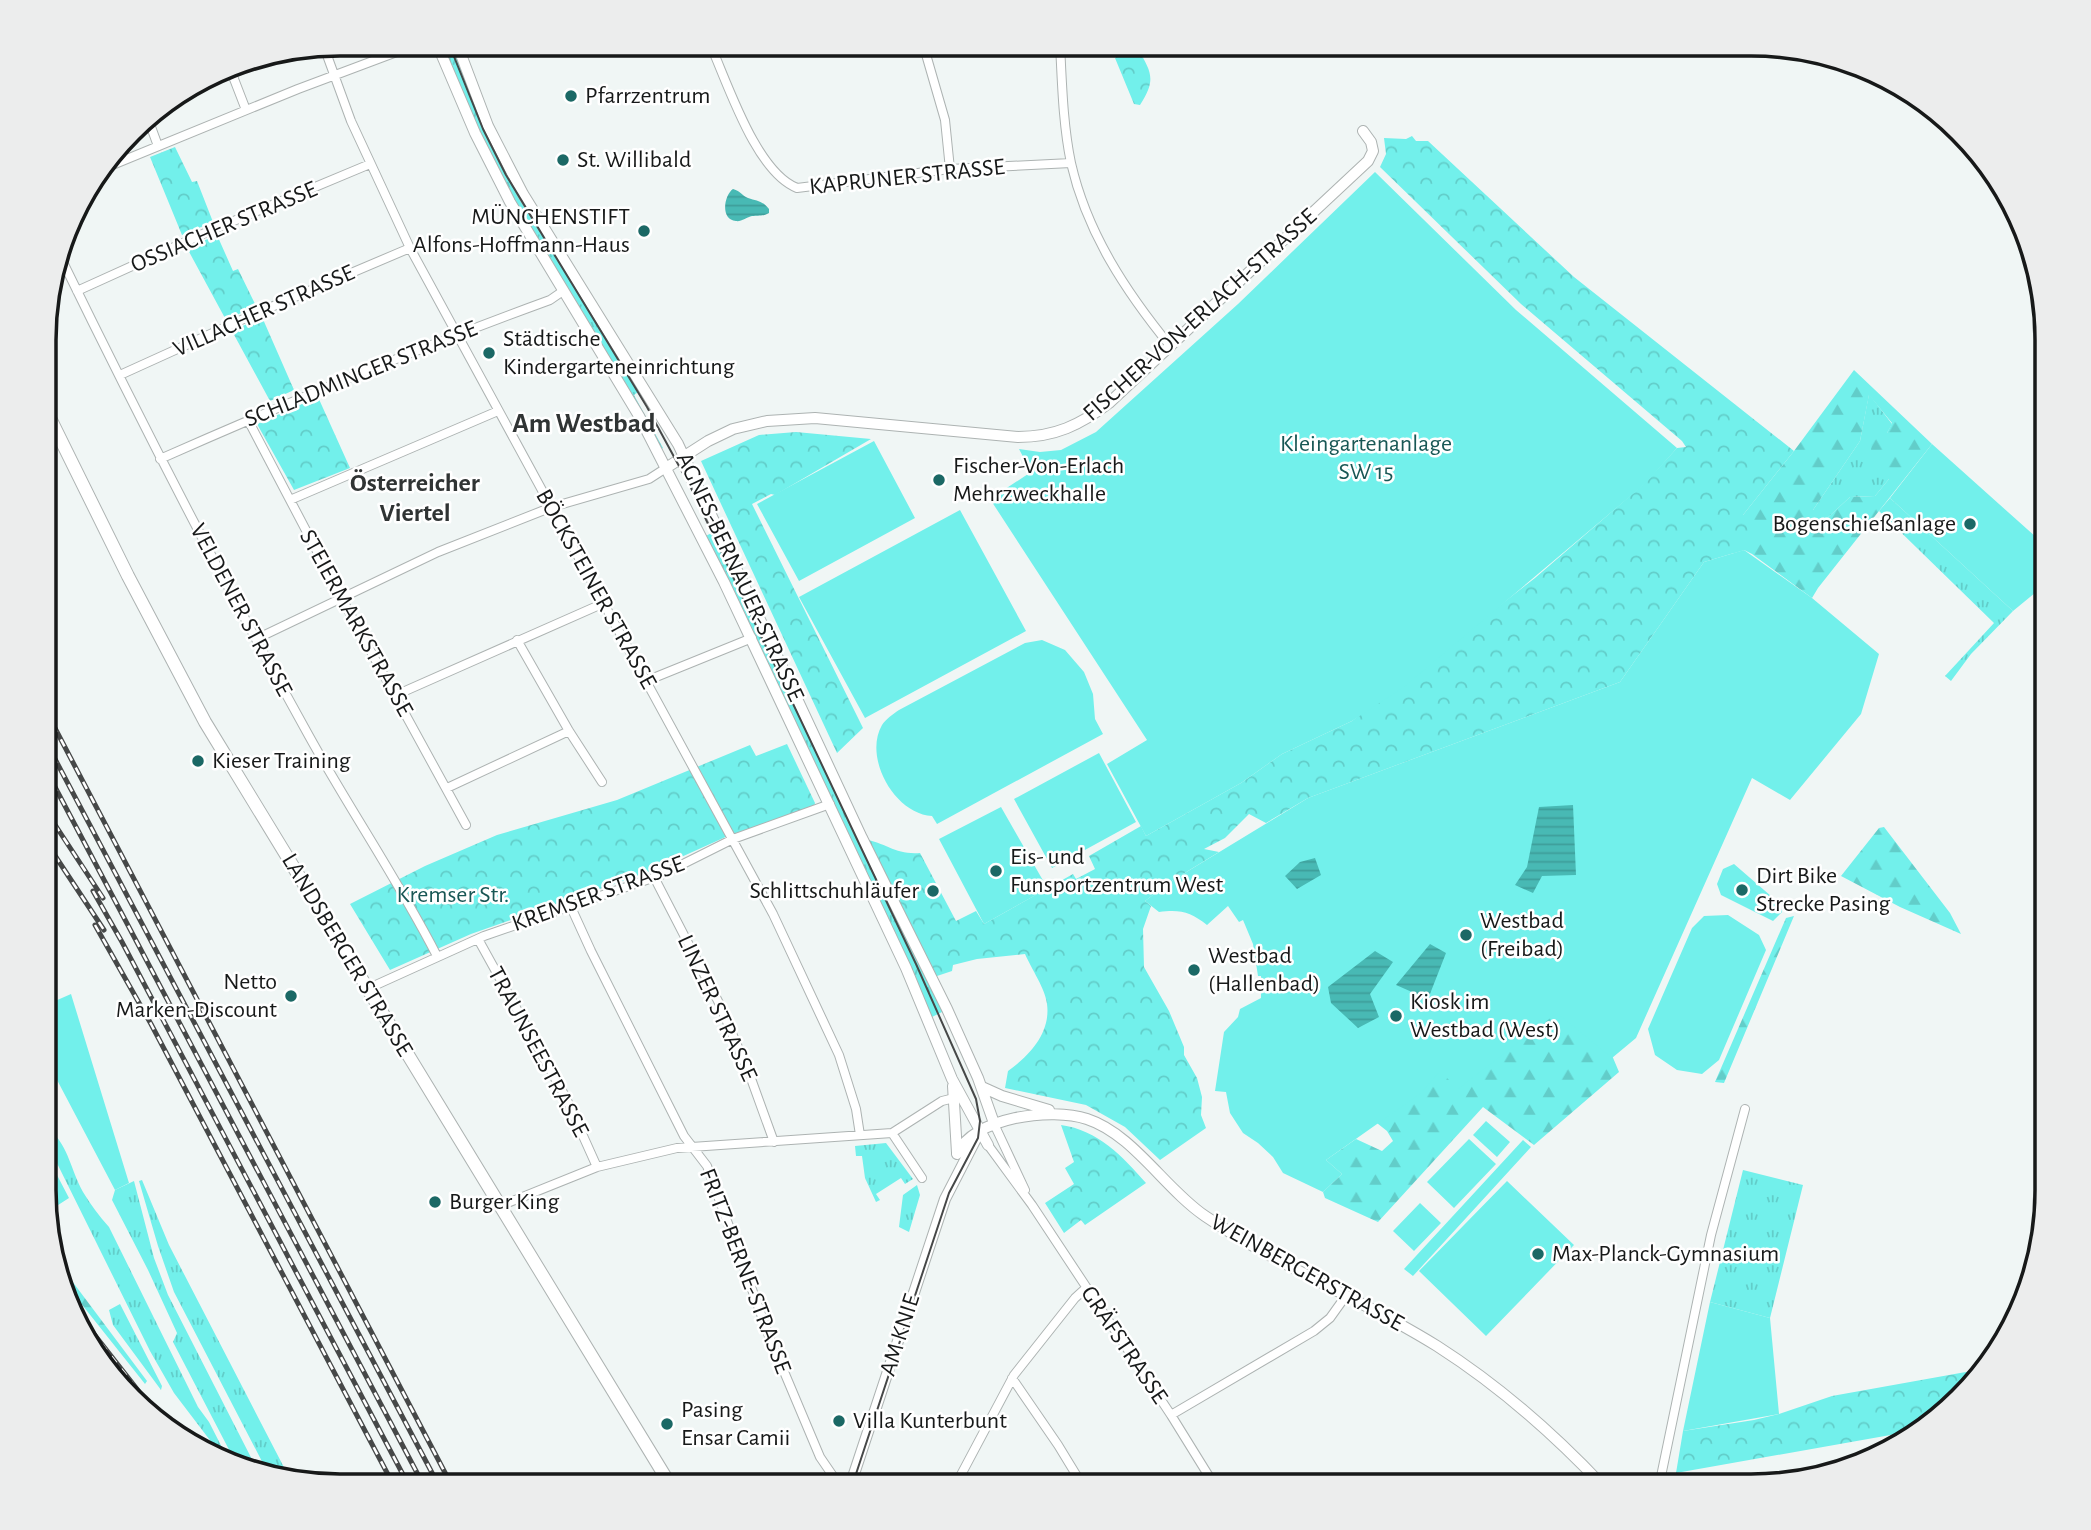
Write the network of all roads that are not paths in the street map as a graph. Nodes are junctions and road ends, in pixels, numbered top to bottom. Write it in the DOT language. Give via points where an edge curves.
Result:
graph roads {
  1 [pos="385,56"];
  2 [pos="442,56"];
  3 [pos="462,56"];
  4 [pos="715,56"];
  5 [pos="927,56"];
  6 [pos="1061,56"];
  7 [pos="327,57"];
  8 [pos="334,75"];
  9 [pos="233,77"];
  10 [pos="246,110"];
  11 [pos="151,128"];
  12 [pos="1363,131"];
  13 [pos="158,146"];
  14 [pos="118,163"];
  15 [pos="1071,163"];
  16 [pos="370,164"];
  17 [pos="950,169"];
  18 [pos="410,248"];
  19 [pos="66,267"];
  20 [pos="78,291"];
  21 [pos="563,291"];
  22 [pos="457,333"];
  23 [pos="1171,347"];
  24 [pos="120,375"];
  25 [pos="498,411"];
  26 [pos="248,420"];
  27 [pos="56,430"];
  28 [pos="684,457"];
  29 [pos="160,459"];
  30 [pos="666,468"];
  31 [pos="290,500"];
  32 [pos="552,507"];
  33 [pos="341,597"];
  34 [pos="604,603"];
  35 [pos="752,638"];
  36 [pos="256,639"];
  37 [pos="517,640"];
  38 [pos="646,681"];
  39 [pos="396,695"];
  40 [pos="569,731"];
  41 [pos="602,782"];
  42 [pos="447,788"];
  43 [pos="830,804"];
  44 [pos="466,825"];
  45 [pos="733,839"];
  46 [pos="654,877"];
  47 [pos="570,905"];
  48 [pos="478,939"];
  49 [pos="437,956"];
  50 [pos="367,989"];
  51 [pos="952,1079"];
  52 [pos="982,1087"];
  53 [pos="954,1098"];
  54 [pos="1745,1109"];
  55 [pos="1057,1112"];
  56 [pos="995,1126"];
  57 [pos="957,1127"];
  58 [pos="977,1128"];
  59 [pos="892,1133"];
  60 [pos="860,1135"];
  61 [pos="774,1142"];
  62 [pos="988,1145"];
  63 [pos="694,1147"];
  64 [pos="957,1154"];
  65 [pos="597,1167"];
  66 [pos="922,1178"];
  67 [pos="952,1185"];
  68 [pos="1032,1205"];
  69 [pos="500,1206"];
  70 [pos="1086,1288"];
  71 [pos="1345,1297"];
  72 [pos="1012,1378"];
  73 [pos="1171,1415"];
  74 [pos="664,1474"];
  75 [pos="832,1474"];
  76 [pos="851,1474"];
  77 [pos="961,1474"];
  78 [pos="1076,1474"];
  79 [pos="1207,1474"];
  80 [pos="1591,1474"];
  81 [pos="1661,1474"];
  1 -- 8 [label="street"];
  2 -- 21 [label="main road, AGNES-BERNAUER-STRASSE" via="486,156"];
  3 -- 28 [label="main road, AGNES-BERNAUER-STRASSE" via="488,126 523,194"];
  4 -- 17 [label="street, KAPRUNER STRASSE" via="758,151 788,184 797,188"];
  5 -- 17 [label="street" via="943,110"];
  6 -- 15 [label="street"];
  7 -- 8 [label="street, BÖCKSTEINER STRASSE"];
  8 -- 10 [label="street"];
  8 -- 16 [label="street, BÖCKSTEINER STRASSE"];
  9 -- 10 [label="street"];
  10 -- 13 [label="street"];
  11 -- 13 [label="street"];
  12 -- 23 [label="main road, FISCHER-VON-ERLACH-STRASSE" via="1371,142 1372,156"];
  13 -- 14 [label="street"];
  15 -- 17 [label="street, KAPRUNER STRASSE"];
  15 -- 23 [label="street" via="1103,250"];
  16 -- 18 [label="street, BÖCKSTEINER STRASSE"];
  16 -- 20 [label="street, OSSIACHER STRASSE"];
  18 -- 22 [label="street, BÖCKSTEINER STRASSE"];
  18 -- 24 [label="street, VILLACHER STRASSE"];
  19 -- 20 [label="street, VELDENER STRASSE"];
  20 -- 24 [label="street, VELDENER STRASSE"];
  21 -- 22 [label="street, SCHLADMINGER STRASSE" via="550,300"];
  21 -- 30 [label="main road, AGNES-BERNAUER-STRASSE"];
  22 -- 25 [label="street, BÖCKSTEINER STRASSE"];
  22 -- 26 [label="street, SCHLADMINGER STRASSE"];
  23 -- 28 [label="main road, FISCHER-VON-ERLACH-STRASSE" via="1090,418 1059,433 1018,437 799,418 733,429"];
  24 -- 29 [label="street, VELDENER STRASSE"];
  25 -- 31 [label="street"];
  25 -- 32 [label="street, BÖCKSTEINER STRASSE"];
  26 -- 29 [label="street, SCHLADMINGER STRASSE"];
  26 -- 31 [label="street, STEIERMARKSTRASSE"];
  27 -- 50 [label="main road, LANDSBERGER STRASSE" via="193,701"];
  28 -- 30 [label="main road, FISCHER-VON-ERLACH-STRASSE"];
  28 -- 52 [label="main road, AGNES-BERNAUER-STRASSE"];
  29 -- 36 [label="street, VELDENER STRASSE"];
  30 -- 32 [label="street" via="649,479"];
  30 -- 35 [label="main road, AGNES-BERNAUER-STRASSE"];
  31 -- 33 [label="street, STEIERMARKSTRASSE"];
  32 -- 33 [label="street" via="435,553"];
  32 -- 34 [label="street, BÖCKSTEINER STRASSE"];
  33 -- 36 [label="street"];
  33 -- 39 [label="street, STEIERMARKSTRASSE"];
  34 -- 37 [label="street"];
  34 -- 38 [label="street, BÖCKSTEINER STRASSE"];
  35 -- 38 [label="street"];
  35 -- 43 [label="main road, AGNES-BERNAUER-STRASSE"];
  36 -- 49 [label="street, VELDENER STRASSE"];
  37 -- 39 [label="street"];
  37 -- 40 [label="street"];
  38 -- 45 [label="street, BÖCKSTEINER STRASSE"];
  39 -- 42 [label="street, STEIERMARKSTRASSE"];
  40 -- 41 [label="street"];
  40 -- 42 [label="street"];
  42 -- 44 [label="street, STEIERMARKSTRASSE"];
  43 -- 45 [label="street, KREMSER STRASSE"];
  43 -- 51 [label="main road, AGNES-BERNAUER-STRASSE"];
  45 -- 46 [label="street, KREMSER STRASSE"];
  45 -- 60 [label="street, BÖCKSTEINER STRASSE" via="839,1055"];
  46 -- 47 [label="street, KREMSER STRASSE"];
  46 -- 61 [label="street, LINZER STRASSE" via="719,1003"];
  47 -- 48 [label="street, KREMSER STRASSE"];
  47 -- 63 [label="street, FRITZ-BERNE-STRASSE" via="684,1136"];
  48 -- 49 [label="street, KREMSER STRASSE"];
  48 -- 65 [label="street, TRAUNSEESTRASSE" via="566,1098"];
  49 -- 50 [label="street, KREMSER STRASSE"];
  50 -- 69 [label="main road, LANDSBERGER STRASSE"];
  51 -- 53 [label="main road, AGNES-BERNAUER-STRASSE"];
  51 -- 58 [label="main road, AGNES-BERNAUER-STRASSE"];
  52 -- 55 [label="main road"];
  52 -- 56 [label="main road, AGNES-BERNAUER-STRASSE"];
  53 -- 57 [label="main road, AGNES-BERNAUER-STRASSE"];
  53 -- 59 [label="street"];
  54 -- 81 [label="street" via="1711,1235"];
  55 -- 56 [label="main road, WEINBERGERSTRASSE"];
  55 -- 71 [label="main road, WEINBERGERSTRASSE" via="1088,1119 1114,1133 1196,1210"];
  56 -- 58 [label="main road, WEINBERGERSTRASSE"];
  56 -- 62 [label="main road"];
  56 -- 68 [label="street, GRÄFSTRASSE"];
  57 -- 64 [label="main road, AM KNIE"];
  58 -- 62 [label="main road, AGNES-BERNAUER-STRASSE"];
  58 -- 64 [label="main road"];
  58 -- 67 [label="main road, AM KNIE"];
  59 -- 60 [label="street"];
  59 -- 66 [label="street"];
  60 -- 61 [label="street"];
  61 -- 63 [label="street"];
  62 -- 68 [label="street, GRÄFSTRASSE"];
  63 -- 65 [label="street"];
  63 -- 75 [label="street, FRITZ-BERNE-STRASSE" via="707,1166 769,1336 820,1457"];
  64 -- 67 [label="main road, AM KNIE"];
  65 -- 69 [label="street"];
  67 -- 76 [label="main road, AM KNIE"];
  68 -- 70 [label="street, GRÄFSTRASSE"];
  69 -- 74 [label="main road, LANDSBERGER STRASSE"];
  70 -- 72 [label="street"];
  70 -- 73 [label="street, GRÄFSTRASSE"];
  71 -- 73 [label="street" via="1314,1331"];
  71 -- 80 [label="main road, WEINBERGERSTRASSE" via="1436,1345 1475,1372 1535,1420"];
  72 -- 77 [label="street"];
  72 -- 78 [label="street"];
  73 -- 79 [label="street, GRÄFSTRASSE"];
}
